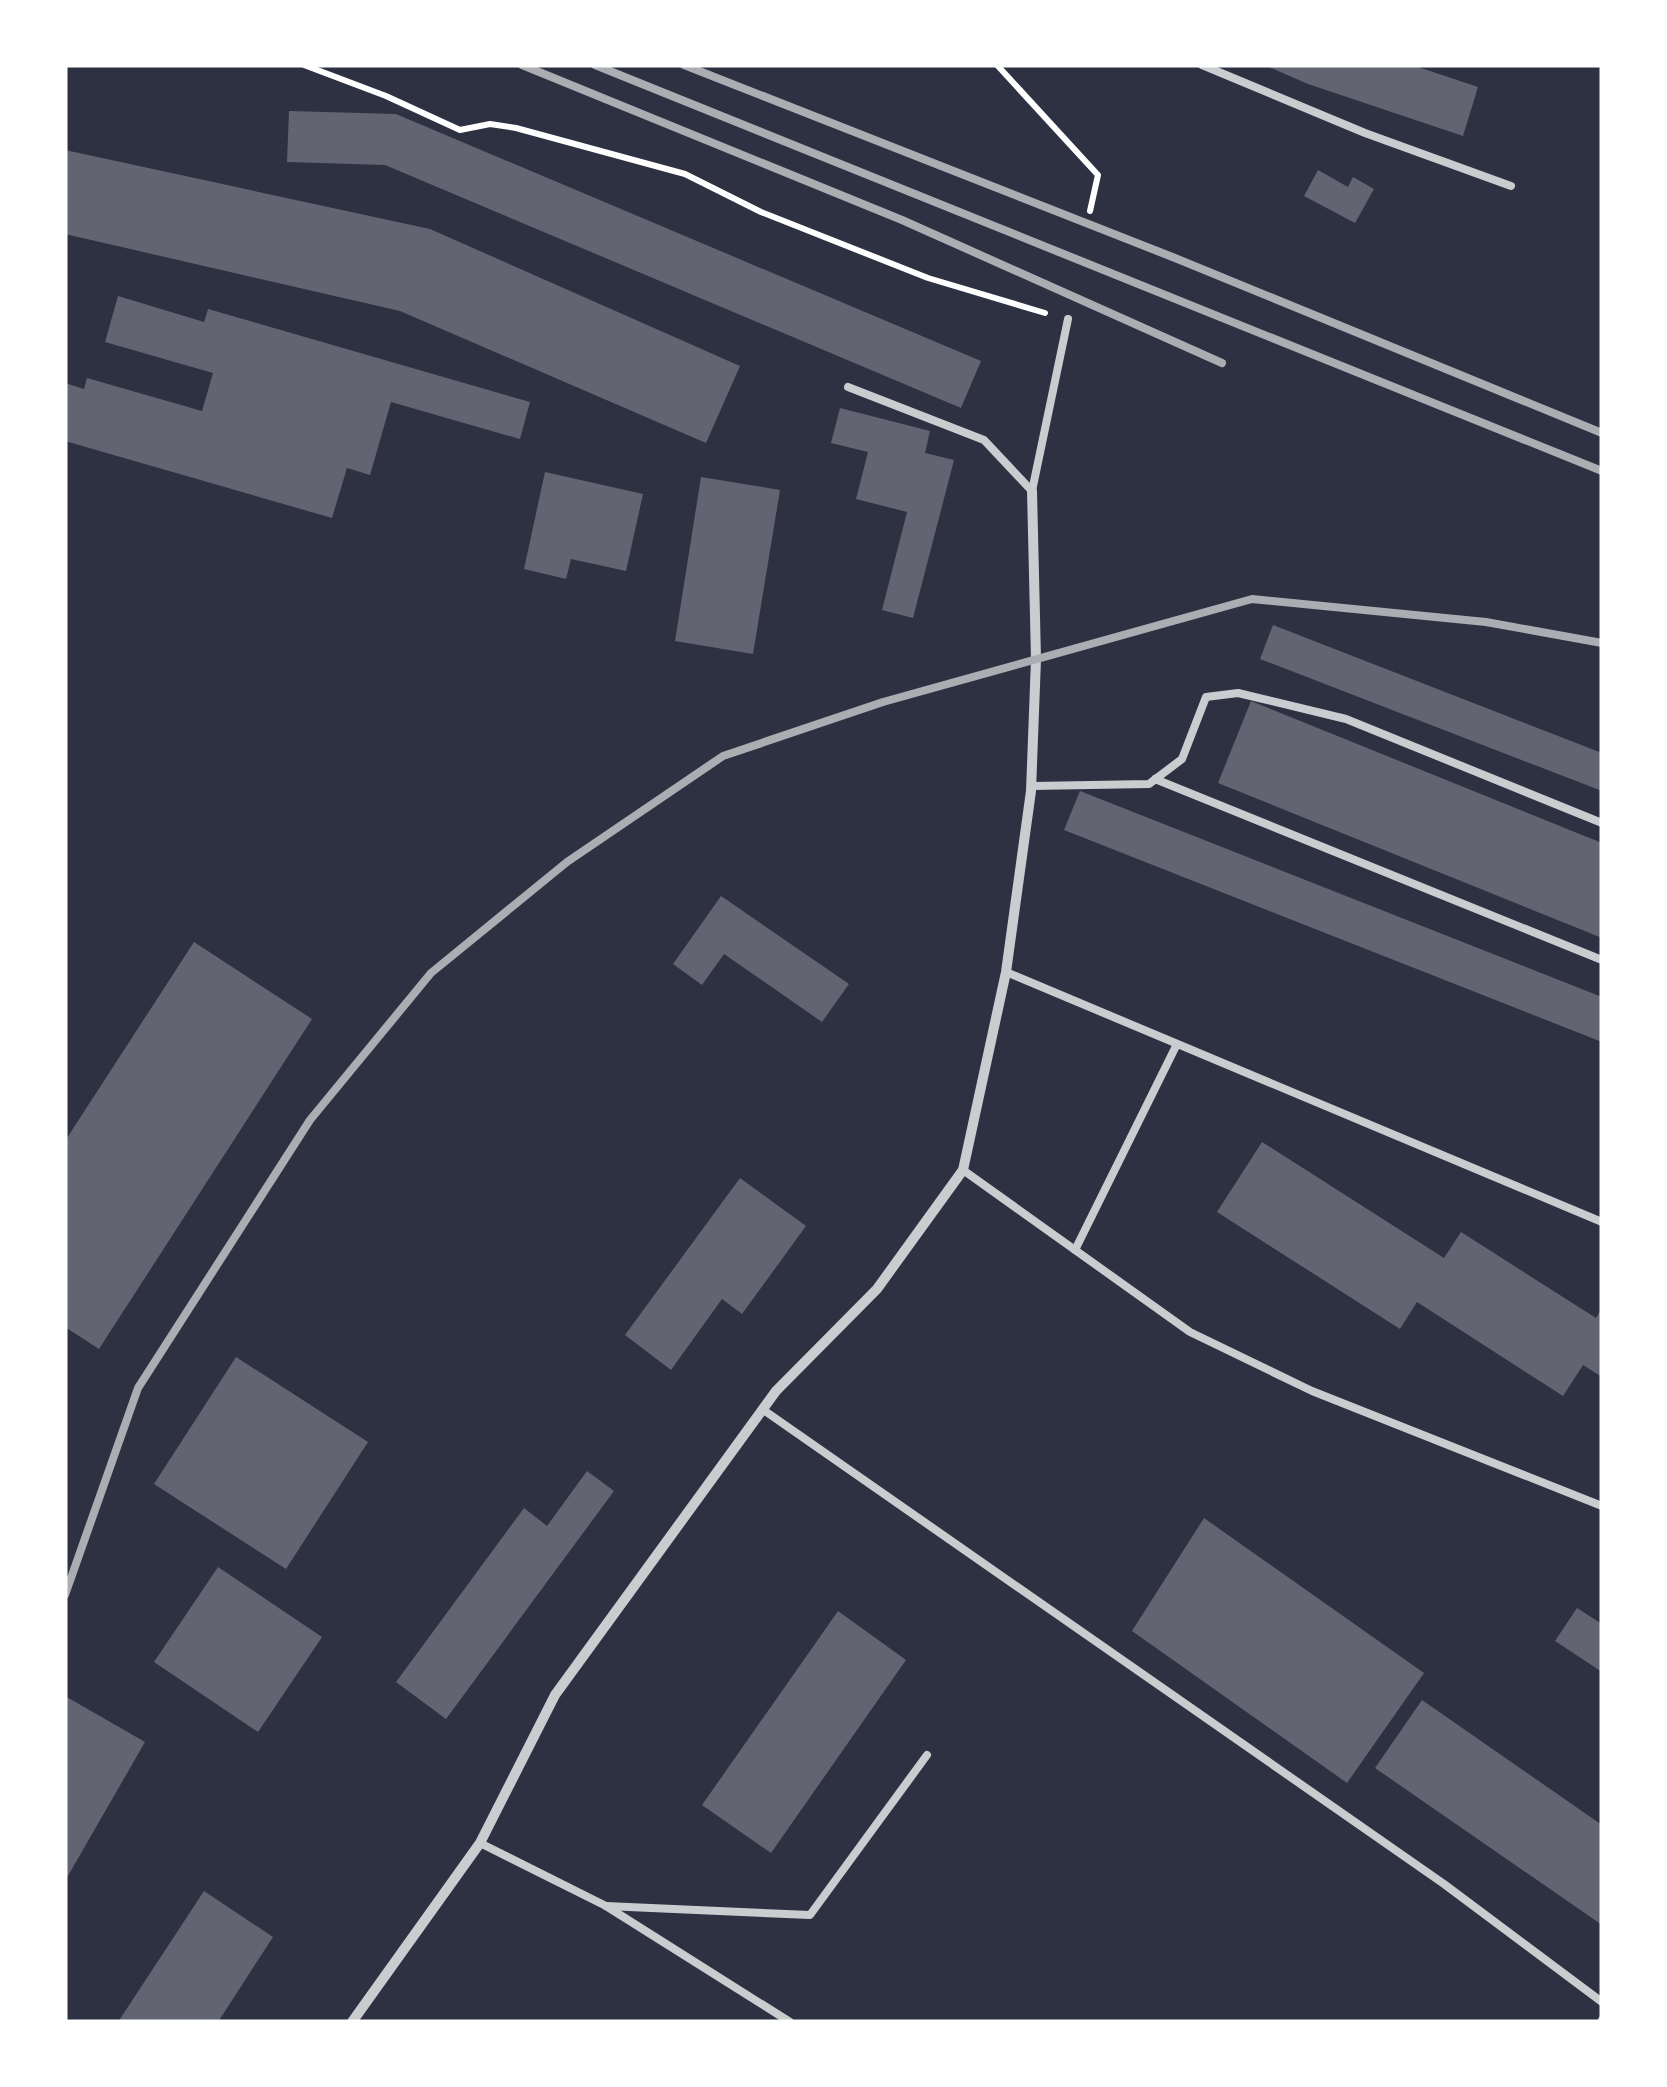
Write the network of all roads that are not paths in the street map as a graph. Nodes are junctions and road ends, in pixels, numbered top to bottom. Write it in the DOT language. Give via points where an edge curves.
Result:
graph roads {
  1 [pos="1202,65"];
  2 [pos="1512,186"];
  3 [pos="1068,318"];
  4 [pos="848,387"];
  5 [pos="1032,491"];
  6 [pos="1155,779"];
  7 [pos="1032,786"];
  8 [pos="1602,823"];
  9 [pos="1602,960"];
  10 [pos="1006,972"];
  11 [pos="1177,1044"];
  12 [pos="963,1170"];
  13 [pos="1602,1222"];
  14 [pos="1075,1250"];
  15 [pos="762,1409"];
  16 [pos="1602,1506"];
  17 [pos="927,1754"];
  18 [pos="480,1843"];
  19 [pos="606,1906"];
  20 [pos="1602,2002"];
  21 [pos="352,2022"];
  22 [pos="790,2022"];
  1 -- 2 [label="lane"];
  3 -- 5 [label="lane"];
  4 -- 5 [label="lane" via="984,440"];
  5 -- 7 [label="street"];
  6 -- 7 [label="lane"];
  6 -- 8 [label="lane" via="1182,758 1206,697 1238,693 1346,718"];
  6 -- 9 [label="lane"];
  7 -- 10 [label="street"];
  10 -- 11 [label="lane"];
  10 -- 12 [label="street"];
  11 -- 13 [label="lane"];
  11 -- 14 [label="lane"];
  12 -- 14 [label="lane"];
  12 -- 15 [label="street" via="877,1288"];
  14 -- 16 [label="lane" via="1190,1332 1312,1390"];
  15 -- 18 [label="street" via="555,1695"];
  15 -- 20 [label="lane" via="1444,1884"];
  17 -- 19 [label="lane" via="810,1915"];
  18 -- 19 [label="lane"];
  18 -- 21 [label="street"];
  19 -- 22 [label="lane"];
}
